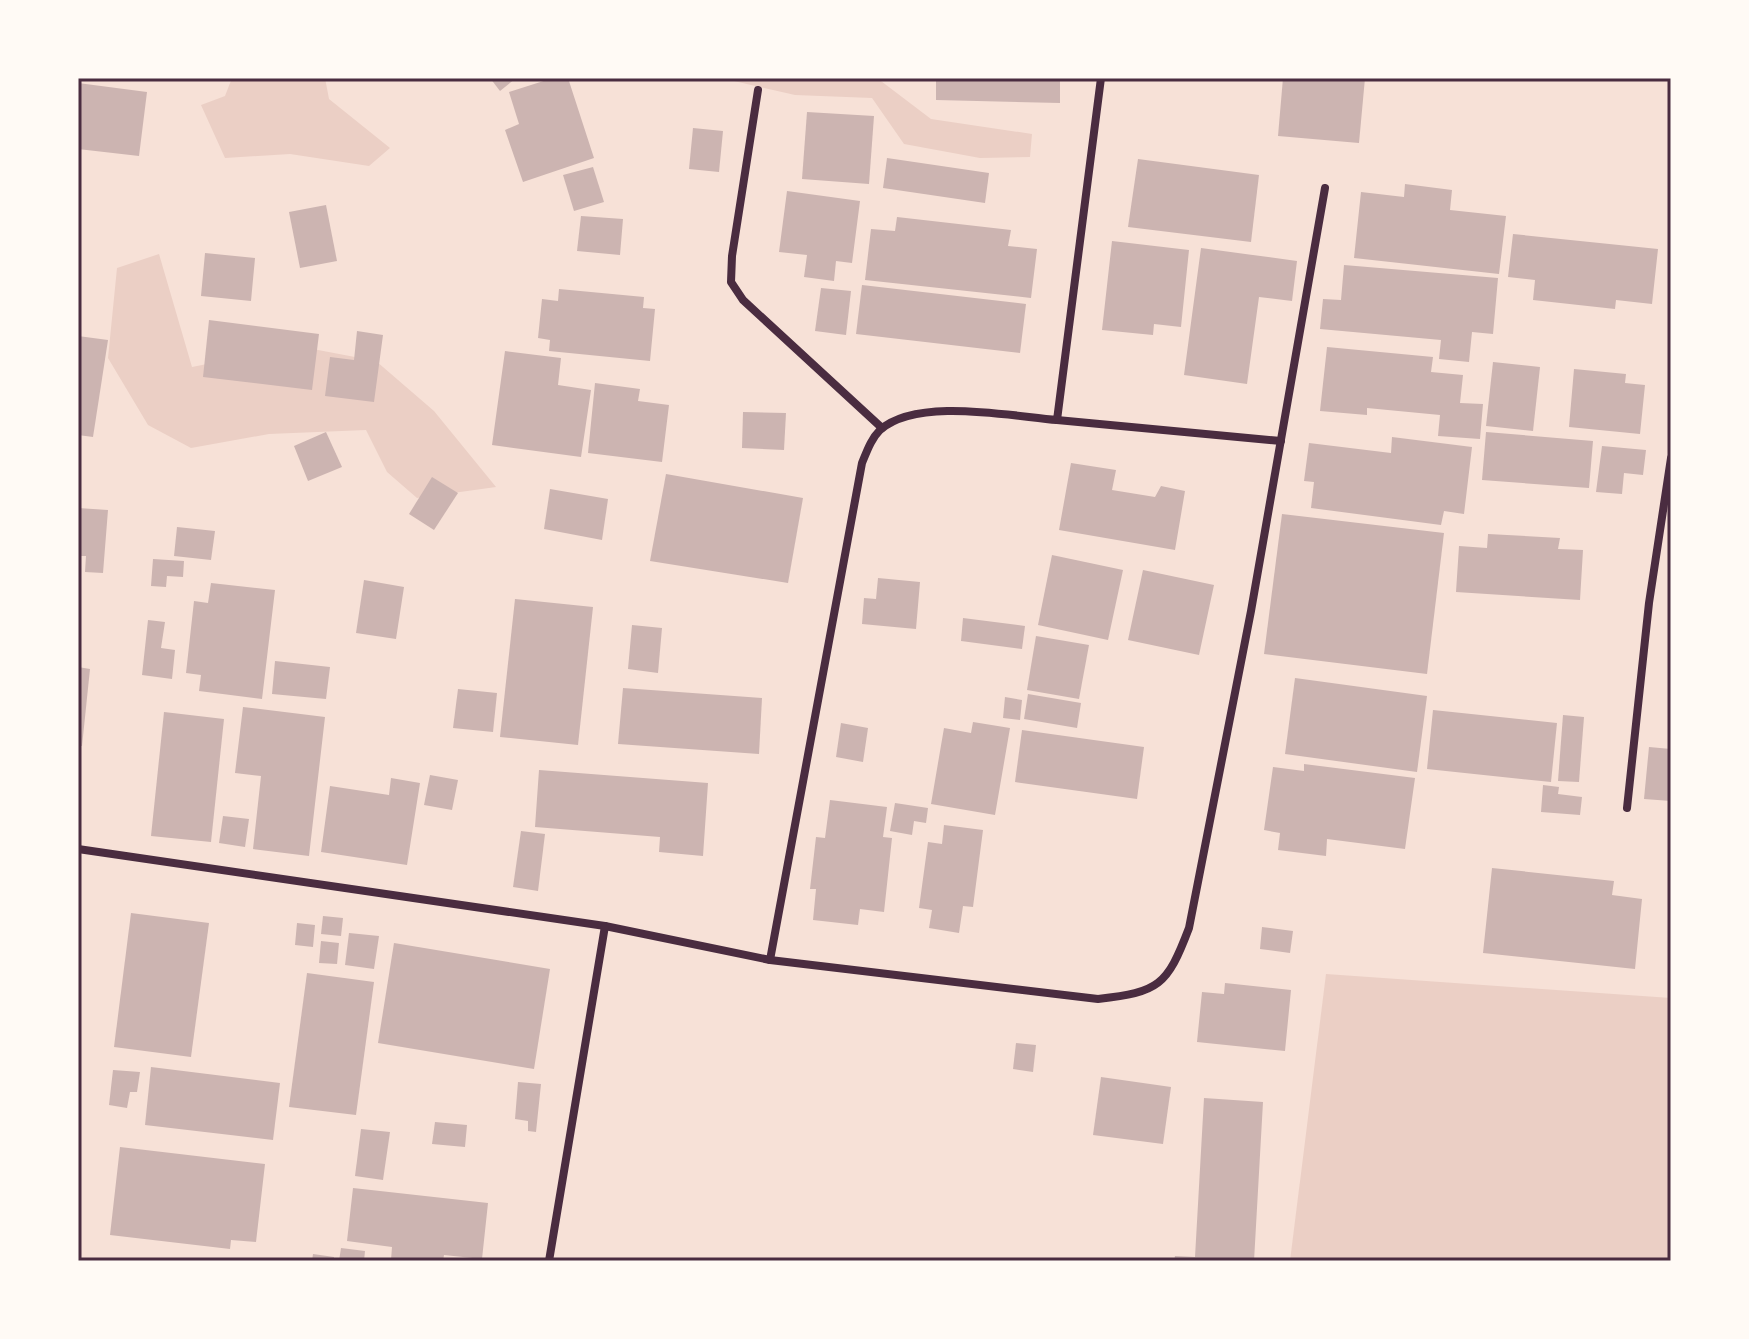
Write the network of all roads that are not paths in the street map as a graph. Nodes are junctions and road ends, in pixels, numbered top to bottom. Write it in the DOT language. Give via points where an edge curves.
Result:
graph roads {
  1 [pos="1101,78"];
  2 [pos="758,90"];
  3 [pos="1325,188"];
  4 [pos="1057,420"];
  5 [pos="882,428"];
  6 [pos="1281,441"];
  7 [pos="1671,458"];
  8 [pos="1627,808"];
  9 [pos="78,849"];
  10 [pos="605,926"];
  11 [pos="770,960"];
  12 [pos="549,1261"];
  1 -- 4 [label="street"];
  2 -- 5 [label="street" via="731,282 743,300"];
  3 -- 6 [label="street"];
  4 -- 5 [label="street" via="933,411"];
  4 -- 6 [label="street"];
  5 -- 11 [label="street" via="862,463"];
  6 -- 11 [label="street" via="1189,928 1161,983 1140,993 1098,999"];
  7 -- 8 [label="street"];
  9 -- 10 [label="street"];
  10 -- 11 [label="street"];
  10 -- 12 [label="street"];
}
